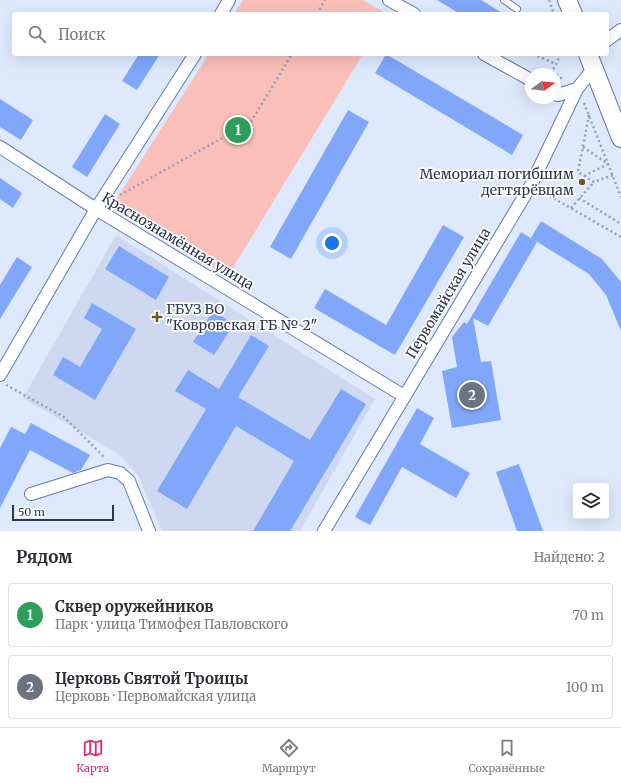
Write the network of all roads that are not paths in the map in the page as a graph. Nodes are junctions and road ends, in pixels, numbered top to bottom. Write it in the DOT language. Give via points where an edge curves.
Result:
graph roads {
  1 [pos="230,0"];
  2 [pos="389,0"];
  3 [pos="504,0"];
  4 [pos="568,0"];
  5 [pos="517,9"];
  6 [pos="221,12"];
  7 [pos="410,12"];
  8 [pos="572,12"];
  9 [pos="621,30"];
  10 [pos="609,39"];
  11 [pos="194,56"];
  12 [pos="488,56"];
  13 [pos="589,58"];
  14 [pos="525,77"];
  15 [pos="577,89"];
  16 [pos="561,95"];
  17 [pos="621,138"];
  18 [pos="0,147"];
  19 [pos="96,209"];
  20 [pos="0,375"];
  21 [pos="404,396"];
  22 [pos="31,494"];
  23 [pos="149,531"];
  24 [pos="324,531"];
  1 -- 6 [label="street"];
  2 -- 7 [label="street"];
  3 -- 5 [label="lane"];
  4 -- 8 [label="main road"];
  9 -- 10 [label="street"];
  11 -- 19 [label="street"];
  12 -- 14 [label="street"];
  13 -- 15 [label="street, Первомайская улица"];
  13 -- 17 [label="main road"];
  15 -- 16 [label="street"];
  15 -- 21 [label="street, Первомайская улица" via="531,185"];
  18 -- 19 [label="street, Краснознамённая улица"];
  19 -- 20 [label="street"];
  19 -- 21 [label="street, Краснознамённая улица"];
  21 -- 24 [label="street, Первомайская улица"];
  22 -- 23 [label="street" via="108,470 120,472 128,481"];
}
